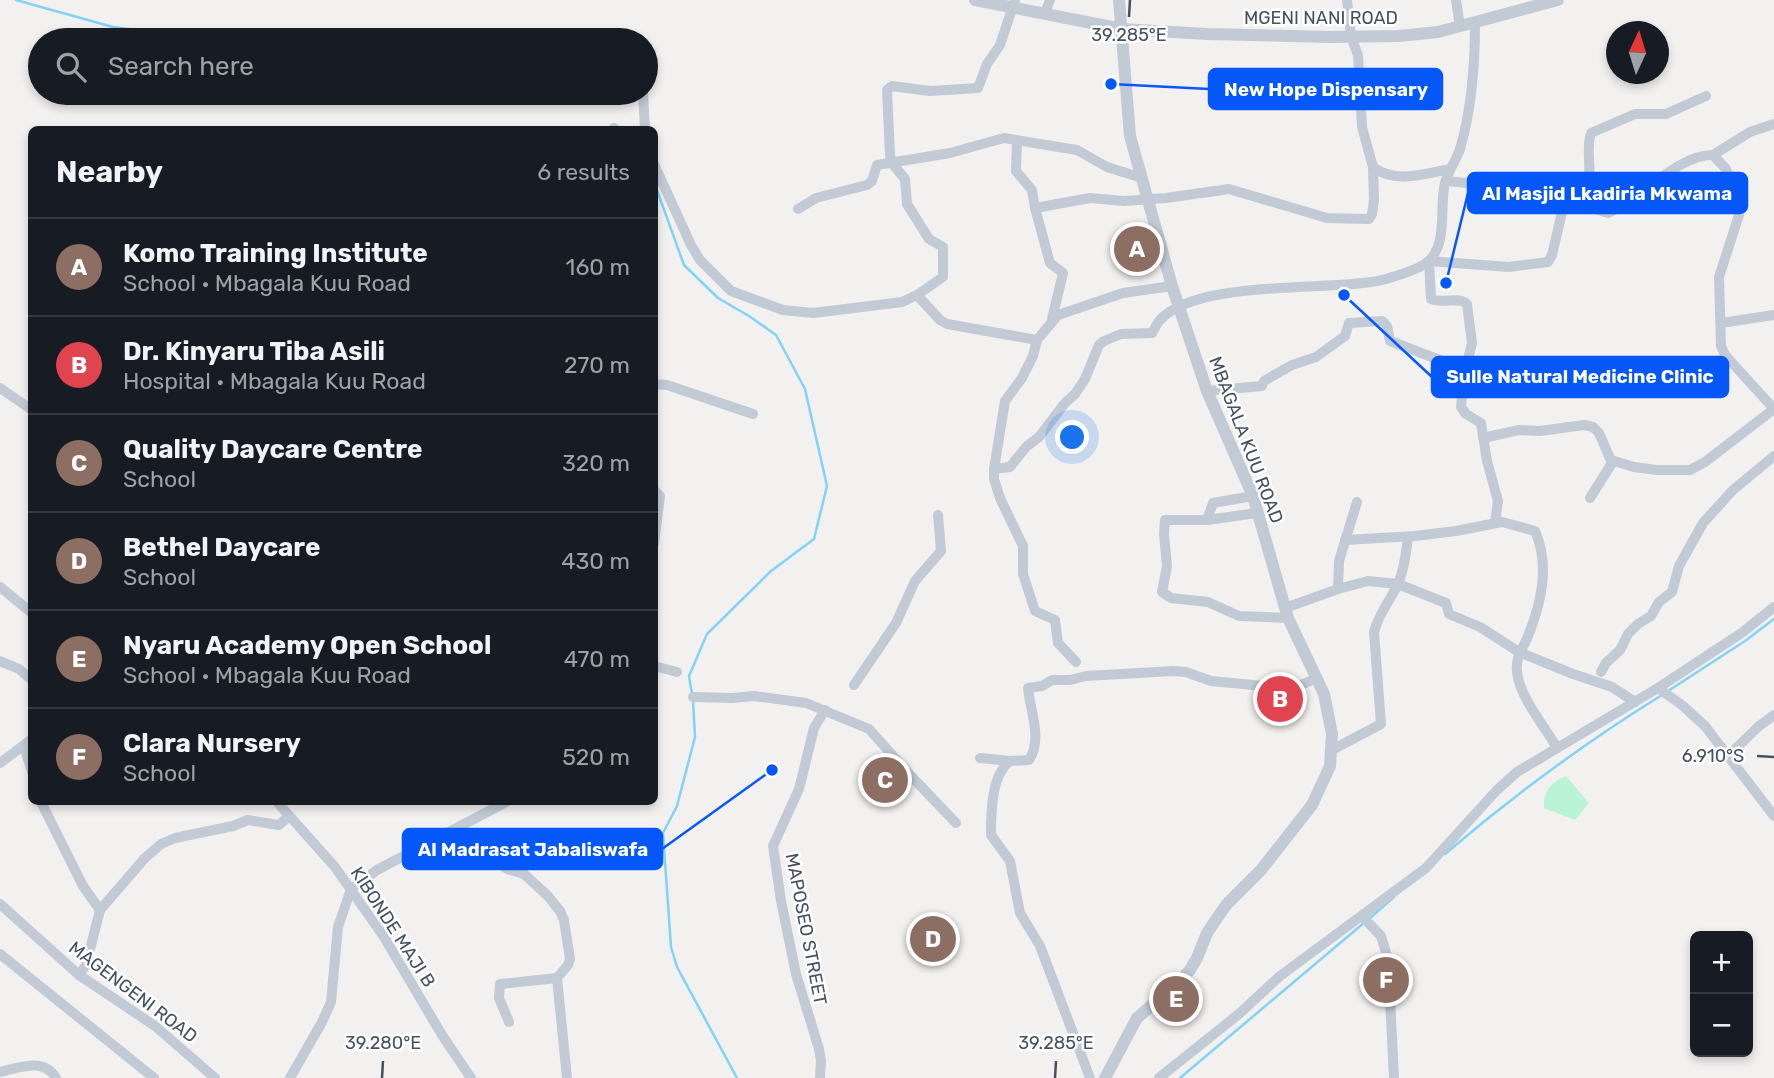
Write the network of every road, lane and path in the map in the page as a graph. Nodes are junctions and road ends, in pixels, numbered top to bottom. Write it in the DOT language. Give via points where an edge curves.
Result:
graph roads {
  1 [pos="975,0"];
  2 [pos="1119,0"];
  3 [pos="1347,0"];
  4 [pos="1457,0"];
  5 [pos="1558,0"];
  6 [pos="1014,4"];
  7 [pos="1048,6"];
  8 [pos="1514,6"];
  9 [pos="1475,23"];
  10 [pos="1460,26"];
  11 [pos="1122,29"];
  12 [pos="1351,37"];
  13 [pos="1706,96"];
  14 [pos="643,105"];
  15 [pos="1774,124"];
  16 [pos="645,126"];
  17 [pos="1017,140"];
  18 [pos="1713,155"];
  19 [pos="892,163"];
  20 [pos="1373,167"];
  21 [pos="1450,169"];
  22 [pos="658,172"];
  23 [pos="1142,178"];
  24 [pos="1446,181"];
  25 [pos="1570,194"];
  26 [pos="1148,199"];
  27 [pos="1035,208"];
  28 [pos="798,209"];
  29 [pos="1429,261"];
  30 [pos="1172,286"];
  31 [pos="917,295"];
  32 [pos="1179,307"];
  33 [pos="1774,315"];
  34 [pos="1052,320"];
  35 [pos="1721,323"];
  36 [pos="1037,340"];
  37 [pos="1469,355"];
  38 [pos="658,384"];
  39 [pos="0,388"];
  40 [pos="1207,391"];
  41 [pos="28,407"];
  42 [pos="1774,409"];
  43 [pos="753,414"];
  44 [pos="1483,438"];
  45 [pos="1774,456"];
  46 [pos="1611,460"];
  47 [pos="994,469"];
  48 [pos="658,494"];
  49 [pos="1253,496"];
  50 [pos="1590,498"];
  51 [pos="1357,502"];
  52 [pos="658,512"];
  53 [pos="1257,513"];
  54 [pos="938,515"];
  55 [pos="1207,520"];
  56 [pos="1494,523"];
  57 [pos="1408,537"];
  58 [pos="1345,540"];
  59 [pos="1398,584"];
  60 [pos="0,587"];
  61 [pos="1338,589"];
  62 [pos="1774,607"];
  63 [pos="28,610"];
  64 [pos="1287,613"];
  65 [pos="1519,652"];
  66 [pos="0,661"];
  67 [pos="1076,662"];
  68 [pos="658,667"];
  69 [pos="677,672"];
  70 [pos="1601,672"];
  71 [pos="28,677"];
  72 [pos="1317,678"];
  73 [pos="854,685"];
  74 [pos="1658,688"];
  75 [pos="693,697"];
  76 [pos="1635,702"];
  77 [pos="825,710"];
  78 [pos="1774,715"];
  79 [pos="28,742"];
  80 [pos="1557,748"];
  81 [pos="1330,751"];
  82 [pos="1728,756"];
  83 [pos="980,758"];
  84 [pos="1010,761"];
  85 [pos="0,762"];
  86 [pos="42,805"];
  87 [pos="280,805"];
  88 [pos="500,805"];
  89 [pos="1774,815"];
  90 [pos="289,816"];
  91 [pos="956,823"];
  92 [pos="429,844"];
  93 [pos="351,889"];
  94 [pos="0,904"];
  95 [pos="100,910"];
  96 [pos="1362,916"];
  97 [pos="0,954"];
  98 [pos="79,975"];
  99 [pos="557,978"];
  100 [pos="509,1022"];
  101 [pos="0,1072"];
  102 [pos="56,1078"];
  103 [pos="153,1078"];
  104 [pos="215,1078"];
  105 [pos="290,1078"];
  106 [pos="471,1078"];
  107 [pos="567,1078"];
  108 [pos="820,1078"];
  109 [pos="1090,1078"];
  110 [pos="1105,1078"];
  111 [pos="1159,1078"];
  112 [pos="1394,1078"];
  1 -- 6 [label="street, MGENI NANI ROAD"];
  2 -- 11 [label="street, MBAGALA KUU ROAD"];
  3 -- 12 [label="street"];
  4 -- 10 [label="street"];
  5 -- 8 [label="street, MGENI NANI ROAD"];
  6 -- 7 [label="street, MGENI NANI ROAD"];
  6 -- 19 [label="street" via="1000,45 976,89 889,88"];
  7 -- 11 [label="street, MGENI NANI ROAD"];
  8 -- 9 [label="street, MGENI NANI ROAD"];
  9 -- 10 [label="street, MGENI NANI ROAD"];
  9 -- 21 [label="street" via="1473,91 1460,148"];
  10 -- 12 [label="street, MGENI NANI ROAD" via="1399,36"];
  11 -- 12 [label="street, MGENI NANI ROAD"];
  11 -- 23 [label="street, MBAGALA KUU ROAD" via="1130,136"];
  12 -- 20 [label="street" via="1358,55 1362,127"];
  13 -- 25 [label="street" via="1666,114 1638,114 1592,132 1588,182"];
  14 -- 16 [label="street"];
  15 -- 18 [label="street" via="1750,132"];
  17 -- 19 [label="street" via="1001,139"];
  17 -- 23 [label="street" via="1077,150 1107,167"];
  17 -- 27 [label="street" via="1016,171 1032,190"];
  18 -- 25 [label="street" via="1689,162 1608,212"];
  18 -- 35 [label="street" via="1726,169 1738,215 1719,277"];
  19 -- 28 [label="street" via="876,166 867,185 816,198"];
  19 -- 31 [label="street" via="905,179 908,204 929,239 943,247 943,278"];
  20 -- 21 [label="street" via="1387,175 1408,176"];
  20 -- 26 [label="street" via="1373,208 1367,220 1307,214 1229,189"];
  21 -- 24 [label="street"];
  22 -- 31 [label="street" via="700,260 731,291 783,310 813,313 902,303"];
  23 -- 26 [label="street, MBAGALA KUU ROAD"];
  24 -- 25 [label="street" via="1553,187"];
  24 -- 29 [label="street" via="1440,237"];
  25 -- 29 [label="street" via="1564,201 1548,262 1509,267"];
  26 -- 27 [label="street" via="1090,198"];
  26 -- 30 [label="street, MBAGALA KUU ROAD"];
  27 -- 34 [label="street" via="1050,263 1062,273"];
  29 -- 32 [label="street" via="1370,283 1268,289"];
  29 -- 37 [label="street" via="1431,299 1467,304"];
  30 -- 32 [label="street, MBAGALA KUU ROAD"];
  30 -- 34 [label="street" via="1104,298"];
  31 -- 36 [label="street" via="947,324"];
  32 -- 40 [label="street, MBAGALA KUU ROAD"];
  32 -- 47 [label="street" via="1160,319 1152,333 1110,336 1099,345 1083,383 1042,435 1010,467"];
  33 -- 35 [label="street"];
  34 -- 36 [label="street"];
  35 -- 42 [label="street" via="1725,355"];
  36 -- 47 [label="street" via="1023,378 1005,401"];
  38 -- 43 [label="street"];
  39 -- 41 [label="street"];
  40 -- 44 [label="street" via="1262,386 1345,336 1349,323 1382,321 1391,342 1446,363 1447,379 1463,389 1461,407 1480,423"];
  40 -- 49 [label="street, MBAGALA KUU ROAD"];
  42 -- 46 [label="street" via="1690,470 1657,470"];
  44 -- 46 [label="street" via="1584,425 1599,433"];
  44 -- 56 [label="street" via="1497,499"];
  45 -- 70 [label="street" via="1703,523 1679,565 1672,593 1628,634"];
  46 -- 50 [label="street"];
  47 -- 67 [label="street" via="1000,498 1023,546 1023,574 1035,611 1055,620 1058,643"];
  48 -- 52 [label="street"];
  49 -- 53 [label="street, MBAGALA KUU ROAD"];
  49 -- 55 [label="street" via="1213,503"];
  51 -- 58 [label="street"];
  53 -- 55 [label="street"];
  53 -- 64 [label="street, MBAGALA KUU ROAD"];
  54 -- 73 [label="street" via="940,552 915,581 897,623"];
  55 -- 64 [label="street" via="1164,522 1164,595 1208,602 1239,616"];
  56 -- 57 [label="street"];
  56 -- 65 [label="street" via="1537,534 1543,582 1529,634"];
  57 -- 58 [label="street"];
  57 -- 59 [label="street"];
  58 -- 61 [label="street"];
  59 -- 61 [label="street" via="1368,581"];
  59 -- 65 [label="street" via="1446,603 1449,614"];
  59 -- 81 [label="street" via="1374,632 1381,723"];
  60 -- 63 [label="street"];
  61 -- 64 [label="street"];
  62 -- 74 [label="street"];
  64 -- 72 [label="street, MBAGALA KUU ROAD"];
  65 -- 76 [label="street" via="1612,687"];
  65 -- 80 [label="street" via="1519,683"];
  66 -- 71 [label="street"];
  68 -- 69 [label="street"];
  72 -- 81 [label="street, MBAGALA KUU ROAD" via="1330,720"];
  72 -- 84 [label="street" via="1285,688 1211,681 1180,671 1050,680 1028,688 1035,729 1031,757"];
  74 -- 76 [label="street"];
  74 -- 82 [label="street" via="1705,726"];
  75 -- 77 [label="street" via="754,696"];
  76 -- 80 [label="street"];
  77 -- 91 [label="street" via="869,729"];
  77 -- 108 [label="street, MAPOSEO STREET" via="814,728 799,789 773,846 796,974 821,1061"];
  78 -- 82 [label="street"];
  79 -- 85 [label="street"];
  80 -- 96 [label="street" via="1517,772 1426,868"];
  81 -- 110 [label="street, MBAGALA KUU ROAD" via="1330,766 1312,805 1222,911 1190,970 1137,1018"];
  82 -- 89 [label="street"];
  83 -- 84 [label="street"];
  84 -- 109 [label="street" via="997,783 991,835 1010,861 1020,913 1040,946"];
  86 -- 95 [label="street"];
  87 -- 90 [label="street, KIBONDE MAJI B"];
  88 -- 92 [label="street"];
  90 -- 93 [label="street, KIBONDE MAJI B"];
  90 -- 95 [label="street" via="279,825 248,820 161,844"];
  92 -- 93 [label="street"];
  92 -- 99 [label="street" via="494,859 524,874 547,895 564,920 570,959"];
  93 -- 105 [label="street" via="338,927 331,1002"];
  93 -- 106 [label="street, KIBONDE MAJI B"];
  94 -- 98 [label="street, MAGENGENI ROAD"];
  95 -- 98 [label="street" via="86,965"];
  96 -- 111 [label="street" via="1280,976"];
  96 -- 112 [label="street" via="1381,936 1388,959"];
  97 -- 103 [label="street"];
  98 -- 104 [label="street, MAGENGENI ROAD" via="155,1026"];
  99 -- 100 [label="street" via="505,982 499,988 499,998"];
  99 -- 107 [label="street"];
  101 -- 102 [label="street" via="44,1066"];
}
